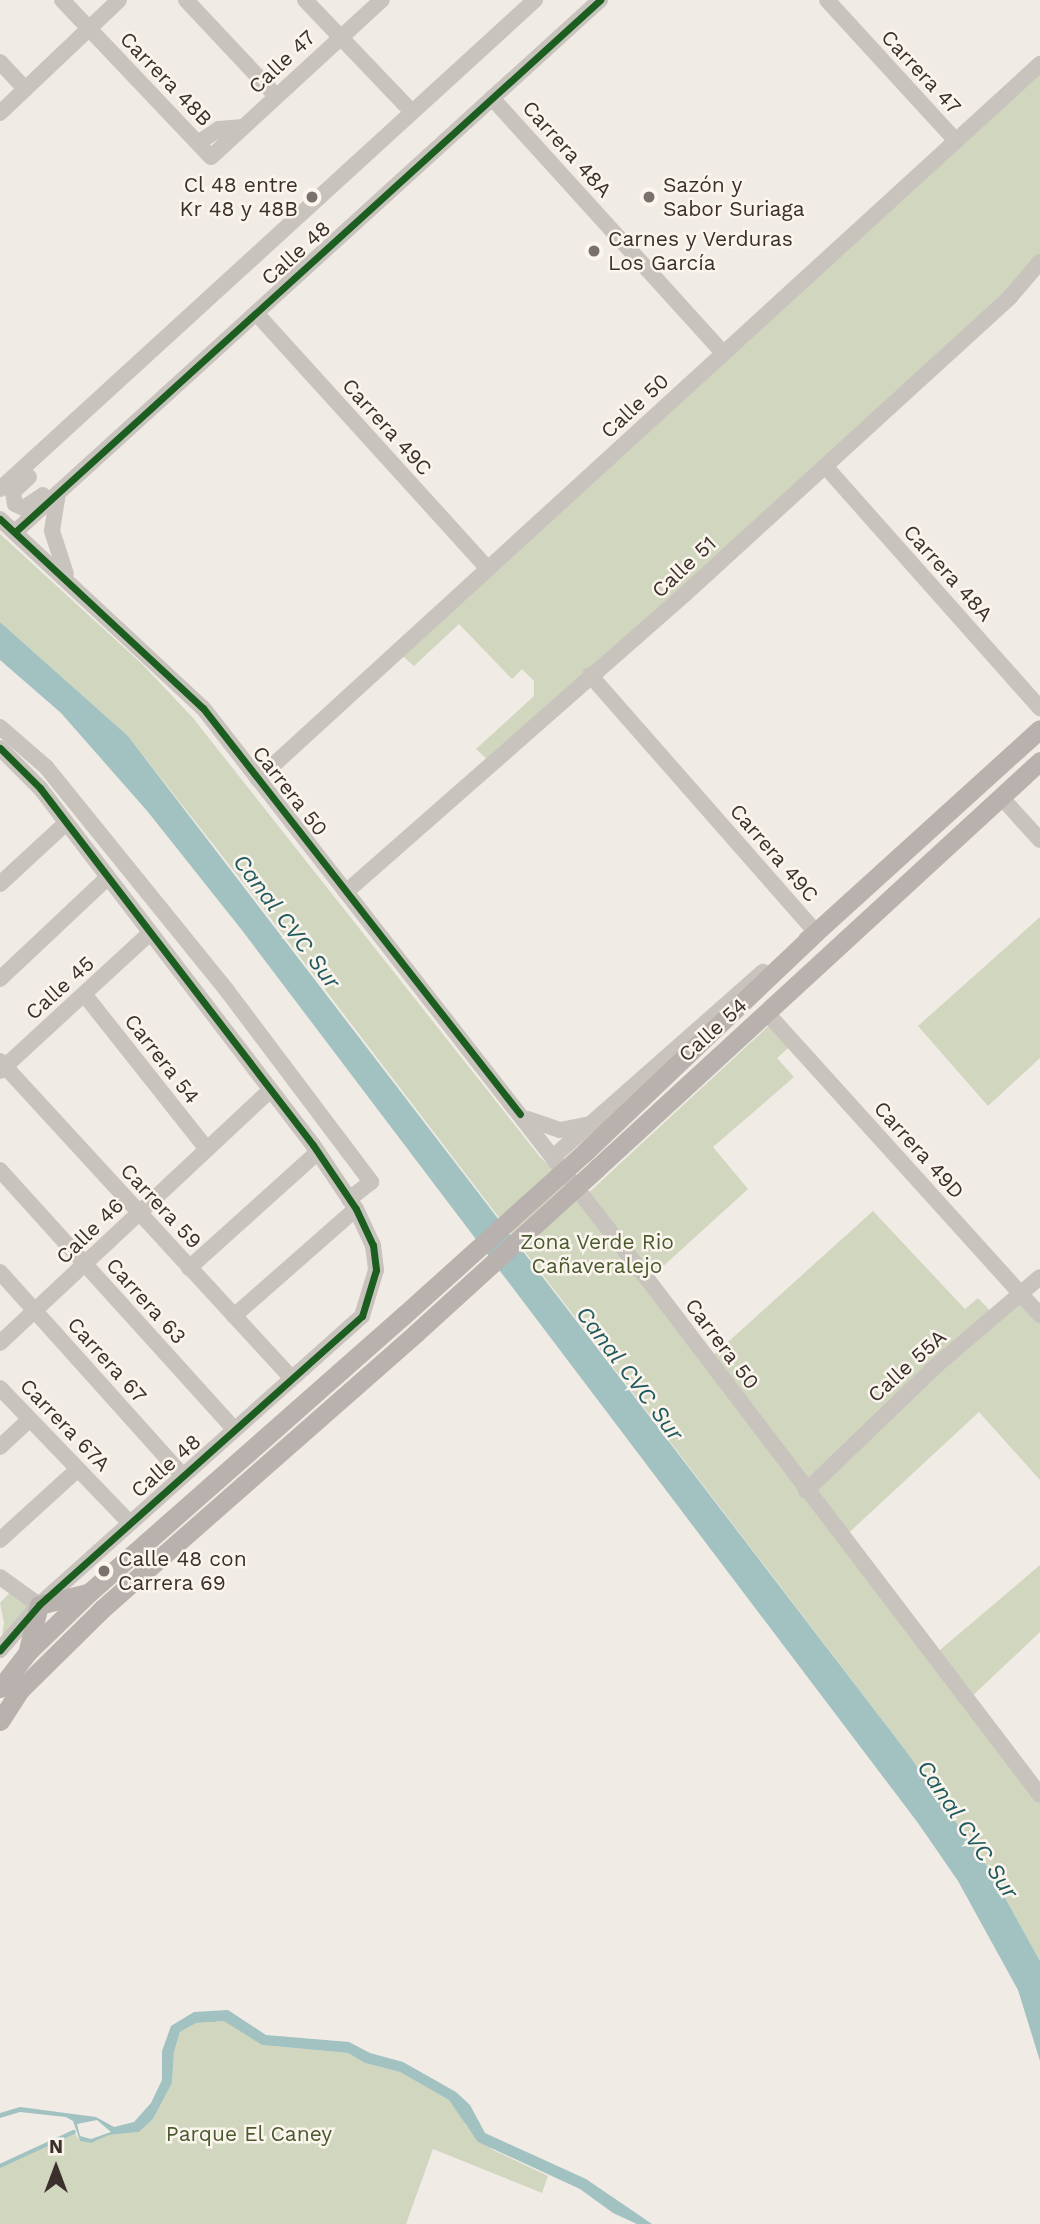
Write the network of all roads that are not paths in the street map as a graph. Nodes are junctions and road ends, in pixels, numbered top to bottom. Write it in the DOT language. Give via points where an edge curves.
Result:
graph roads {
  1 [pos="62,0"];
  2 [pos="120,0"];
  3 [pos="186,0"];
  4 [pos="305,0"];
  5 [pos="382,0"];
  6 [pos="535,0"];
  7 [pos="600,0"];
  8 [pos="827,0"];
  9 [pos="89,29"];
  10 [pos="341,37"];
  11 [pos="0,62"];
  12 [pos="1040,64"];
  13 [pos="25,89"];
  14 [pos="276,96"];
  15 [pos="492,98"];
  16 [pos="412,112"];
  17 [pos="0,113"];
  18 [pos="243,127"];
  19 [pos="956,141"];
  20 [pos="198,143"];
  21 [pos="211,157"];
  22 [pos="1040,262"];
  23 [pos="256,313"];
  24 [pos="723,353"];
  25 [pos="47,446"];
  26 [pos="825,466"];
  27 [pos="24,467"];
  28 [pos="0,475"];
  29 [pos="74,479"];
  30 [pos="0,489"];
  31 [pos="58,493"];
  32 [pos="0,519"];
  33 [pos="15,532"];
  34 [pos="488,569"];
  35 [pos="72,585"];
  36 [pos="590,675"];
  37 [pos="1040,708"];
  38 [pos="0,727"];
  39 [pos="1040,729"];
  40 [pos="0,748"];
  41 [pos="1040,761"];
  42 [pos="258,779"];
  43 [pos="1001,797"];
  44 [pos="66,823"];
  45 [pos="1040,840"];
  46 [pos="107,878"];
  47 [pos="0,884"];
  48 [pos="346,892"];
  49 [pos="816,932"];
  50 [pos="148,935"];
  51 [pos="0,979"];
  52 [pos="84,995"];
  53 [pos="767,1013"];
  54 [pos="2,1066"];
  55 [pos="270,1090"];
  56 [pos="520,1114"];
  57 [pos="598,1120"];
  58 [pos="207,1149"];
  59 [pos="318,1152"];
  60 [pos="553,1157"];
  61 [pos="0,1170"];
  62 [pos="353,1204"];
  63 [pos="139,1213"];
  64 [pos="85,1266"];
  65 [pos="189,1268"];
  66 [pos="0,1272"];
  67 [pos="1040,1276"];
  68 [pos="1021,1294"];
  69 [pos="34,1311"];
  70 [pos="404,1315"];
  71 [pos="1040,1315"];
  72 [pos="234,1316"];
  73 [pos="0,1343"];
  74 [pos="292,1378"];
  75 [pos="0,1388"];
  76 [pos="29,1420"];
  77 [pos="234,1429"];
  78 [pos="0,1447"];
  79 [pos="78,1469"];
  80 [pos="182,1475"];
  81 [pos="806,1491"];
  82 [pos="129,1522"];
  83 [pos="0,1541"];
  84 [pos="0,1577"];
  85 [pos="91,1591"];
  86 [pos="39,1605"];
  87 [pos="0,1650"];
  88 [pos="27,1652"];
  89 [pos="0,1688"];
  90 [pos="0,1721"];
  91 [pos="1040,1795"];
  1 -- 9 [label="street, Carrera 48B"];
  2 -- 9 [label="street"];
  3 -- 14 [label="street"];
  4 -- 10 [label="street"];
  5 -- 10 [label="street, Calle 47"];
  6 -- 16 [label="street, Calle 48"];
  7 -- 15 [label="street, Calle 48"];
  8 -- 19 [label="street, Carrera 47"];
  9 -- 13 [label="street"];
  9 -- 20 [label="street, Carrera 48B"];
  10 -- 14 [label="street, Calle 47"];
  10 -- 16 [label="street"];
  11 -- 13 [label="street"];
  12 -- 19 [label="street, Calle 50"];
  13 -- 17 [label="street"];
  14 -- 18 [label="street, Calle 47"];
  15 -- 23 [label="street, Calle 48"];
  15 -- 24 [label="street, Carrera 48A"];
  16 -- 25 [label="street, Calle 48"];
  18 -- 20 [label="street" via="219,129"];
  18 -- 21 [label="street, Calle 47"];
  19 -- 24 [label="street, Calle 50"];
  20 -- 21 [label="street, Carrera 48B"];
  22 -- 26 [label="street, Calle 51" via="1010,297"];
  23 -- 29 [label="street, Calle 48"];
  23 -- 34 [label="street, Carrera 49C"];
  24 -- 34 [label="street, Calle 50"];
  25 -- 27 [label="street, Calle 48"];
  25 -- 29 [label="street" via="44,462 13,492 15,504 30,506 62,478"];
  26 -- 36 [label="street, Calle 51"];
  26 -- 37 [label="street, Carrera 48A"];
  27 -- 28 [label="street"];
  27 -- 30 [label="street, Calle 48"];
  29 -- 31 [label="street, Calle 48"];
  31 -- 33 [label="street, Calle 48"];
  31 -- 35 [label="street" via="52,531 55,551"];
  32 -- 33 [label="street, Carrera 50"];
  33 -- 35 [label="street, Carrera 50"];
  34 -- 42 [label="street, Calle 50"];
  35 -- 42 [label="street, Carrera 50" via="203,708"];
  36 -- 48 [label="street, Calle 51"];
  36 -- 49 [label="street, Carrera 49C"];
  38 -- 62 [label="street" via="46,766 228,992 371,1182"];
  39 -- 49 [label="main road, Calle 54"];
  40 -- 44 [label="street"];
  41 -- 43 [label="main road, Calle 54"];
  42 -- 48 [label="street, Carrera 50"];
  43 -- 45 [label="street"];
  43 -- 53 [label="main road, Calle 54"];
  44 -- 46 [label="street"];
  44 -- 47 [label="street"];
  46 -- 50 [label="street"];
  46 -- 51 [label="street"];
  48 -- 56 [label="street, Carrera 50"];
  49 -- 57 [label="street, Calle 54" via="737,992"];
  49 -- 70 [label="main road, Calle 54, bridge" via="585,1152"];
  50 -- 52 [label="street, Calle 45"];
  50 -- 55 [label="street"];
  52 -- 54 [label="street, Calle 45"];
  52 -- 58 [label="street, Carrera 54"];
  53 -- 68 [label="street, Carrera 49D"];
  53 -- 90 [label="main road, Calle 54, bridge" via="416,1333 102,1609 27,1682"];
  54 -- 63 [label="street, Carrera 59"];
  55 -- 58 [label="street, Calle 46"];
  55 -- 59 [label="street"];
  56 -- 57 [label="street" via="560,1130"];
  56 -- 60 [label="street, Carrera 50"];
  57 -- 60 [label="street, Calle 54"];
  58 -- 63 [label="street, Calle 46"];
  59 -- 62 [label="street"];
  59 -- 65 [label="street"];
  60 -- 81 [label="street, Carrera 50"];
  61 -- 64 [label="street, Carrera 63"];
  62 -- 72 [label="street"];
  62 -- 74 [label="street, Calle 48" via="373,1245 376,1270 362,1316"];
  63 -- 64 [label="street, Calle 46"];
  63 -- 65 [label="street, Carrera 59"];
  64 -- 69 [label="street, Calle 46"];
  64 -- 77 [label="street, Carrera 63"];
  65 -- 72 [label="street, Carrera 59"];
  66 -- 69 [label="street, Carrera 67"];
  67 -- 68 [label="street, Calle 55A"];
  68 -- 71 [label="street, Carrera 49D"];
  68 -- 81 [label="street, Calle 55A" via="937,1365"];
  69 -- 73 [label="street, Calle 46"];
  69 -- 80 [label="street, Carrera 67"];
  70 -- 85 [label="main road, Calle 48"];
  72 -- 74 [label="street, Carrera 59"];
  74 -- 77 [label="street, Calle 48"];
  75 -- 76 [label="street, Carrera 67A"];
  76 -- 78 [label="street"];
  76 -- 79 [label="street, Carrera 67A"];
  77 -- 80 [label="street, Calle 48"];
  79 -- 82 [label="street, Carrera 67A"];
  79 -- 83 [label="street"];
  80 -- 82 [label="street, Calle 48"];
  81 -- 91 [label="street, Carrera 50"];
  82 -- 86 [label="street, Calle 48"];
  84 -- 86 [label="street"];
  85 -- 86 [label="main road"];
  85 -- 88 [label="main road, Calle 48"];
  86 -- 87 [label="street, Calle 48"];
  86 -- 88 [label="main road"];
  88 -- 89 [label="main road, Calle 48"];
}
